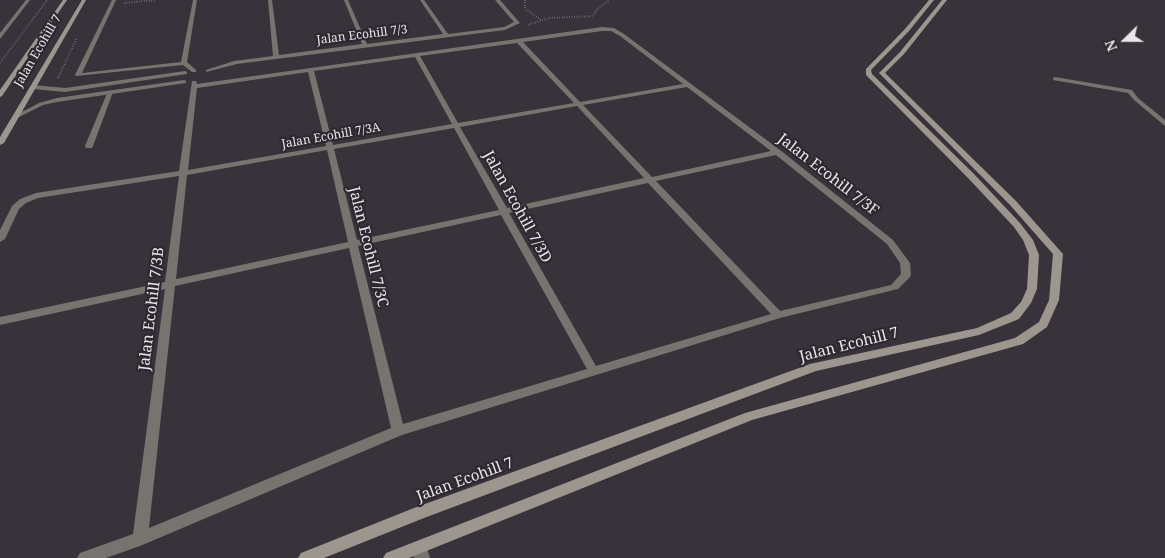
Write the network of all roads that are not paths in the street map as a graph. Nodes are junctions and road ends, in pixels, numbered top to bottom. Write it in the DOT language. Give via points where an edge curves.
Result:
graph roads {
  1 [pos="28,0"];
  2 [pos="65,0"];
  3 [pos="84,0"];
  4 [pos="195,0"];
  5 [pos="270,0"];
  6 [pos="346,0"];
  7 [pos="422,0"];
  8 [pos="497,0"];
  9 [pos="932,0"];
  10 [pos="945,0"];
  11 [pos="113,2"];
  12 [pos="2,31"];
  13 [pos="446,35"];
  14 [pos="0,37"];
  15 [pos="519,41"];
  16 [pos="365,46"];
  17 [pos="417,56"];
  18 [pos="276,57"];
  19 [pos="184,63"];
  20 [pos="208,70"];
  21 [pos="311,70"];
  22 [pos="1055,79"];
  23 [pos="192,80"];
  24 [pos="687,85"];
  25 [pos="33,87"];
  26 [pos="110,92"];
  27 [pos="0,95"];
  28 [pos="578,104"];
  29 [pos="14,117"];
  30 [pos="1165,124"];
  31 [pos="455,125"];
  32 [pos="0,143"];
  33 [pos="89,146"];
  34 [pos="329,148"];
  35 [pos="777,152"];
  36 [pos="184,173"];
  37 [pos="649,180"];
  38 [pos="504,212"];
  39 [pos="0,239"];
  40 [pos="352,245"];
  41 [pos="170,285"];
  42 [pos="778,315"];
  43 [pos="0,321"];
  44 [pos="594,372"];
  45 [pos="398,431"];
  46 [pos="140,539"];
  47 [pos="421,552"];
  48 [pos="85,558"];
  49 [pos="306,558"];
  50 [pos="390,558"];
  1 -- 12 [label="street"];
  2 -- 27 [label="street, Jalan Ecohill 7"];
  3 -- 25 [label="street, Jalan Ecohill 7"];
  4 -- 19 [label="street"];
  5 -- 18 [label="street"];
  6 -- 16 [label="street"];
  7 -- 13 [label="street"];
  8 -- 13 [label="street, Jalan Ecohill 7/3" via="517,21 515,24"];
  9 -- 49 [label="street, Jalan Ecohill 7" via="868,70 869,75 971,176 1028,240 1034,255 1032,289 1015,316 979,331 814,367"];
  10 -- 47 [label="street" via="882,73 1013,203 1058,254 1054,300 1043,324 1019,341 749,416"];
  11 -- 19 [label="street" via="78,75"];
  12 -- 14 [label="street"];
  13 -- 16 [label="street, Jalan Ecohill 7/3"];
  15 -- 17 [label="street"];
  15 -- 24 [label="street, Jalan Ecohill 7/3F" via="608,28 622,35"];
  15 -- 28 [label="street"];
  16 -- 18 [label="street, Jalan Ecohill 7/3"];
  17 -- 21 [label="street"];
  17 -- 31 [label="street, Jalan Ecohill 7/3D"];
  18 -- 20 [label="street, Jalan Ecohill 7/3" via="236,62"];
  19 -- 23 [label="street"];
  20 -- 23 [label="street"];
  20 -- 23 [label="street" via="211,76"];
  21 -- 23 [label="street"];
  21 -- 34 [label="street, Jalan Ecohill 7/3C"];
  22 -- 30 [label="street" via="1130,92"];
  23 -- 25 [label="street, Jalan Ecohill 7/3B" via="179,78 185,74 65,90"];
  23 -- 26 [label="street"];
  23 -- 36 [label="street, Jalan Ecohill 7/3B"];
  24 -- 28 [label="street, Jalan Ecohill 7/3A"];
  24 -- 35 [label="street, Jalan Ecohill 7/3F"];
  25 -- 29 [label="street, Jalan Ecohill 7"];
  26 -- 29 [label="street" via="41,104"];
  26 -- 33 [label="street"];
  28 -- 31 [label="street, Jalan Ecohill 7/3A"];
  28 -- 37 [label="street"];
  29 -- 32 [label="street, Jalan Ecohill 7"];
  31 -- 34 [label="street, Jalan Ecohill 7/3A"];
  31 -- 38 [label="street, Jalan Ecohill 7/3D"];
  34 -- 36 [label="street, Jalan Ecohill 7/3A"];
  34 -- 40 [label="street, Jalan Ecohill 7/3C"];
  35 -- 37 [label="street"];
  35 -- 42 [label="street, Jalan Ecohill 7/3F" via="890,242 906,262 906,275 894,286"];
  36 -- 39 [label="street, Jalan Ecohill 7/3A" via="36,196 15,208"];
  36 -- 41 [label="street, Jalan Ecohill 7/3B"];
  37 -- 38 [label="street"];
  37 -- 42 [label="street"];
  38 -- 40 [label="street"];
  38 -- 44 [label="street, Jalan Ecohill 7/3D"];
  40 -- 41 [label="street"];
  40 -- 45 [label="street, Jalan Ecohill 7/3C"];
  41 -- 43 [label="street"];
  41 -- 46 [label="street, Jalan Ecohill 7/3B"];
  42 -- 44 [label="street, Jalan Ecohill 7/3F"];
  44 -- 45 [label="street, Jalan Ecohill 7/3F"];
  45 -- 46 [label="street, Jalan Ecohill 7/3F"];
  46 -- 48 [label="street, Jalan Ecohill 7/3F"];
  47 -- 50 [label="street"];
}
